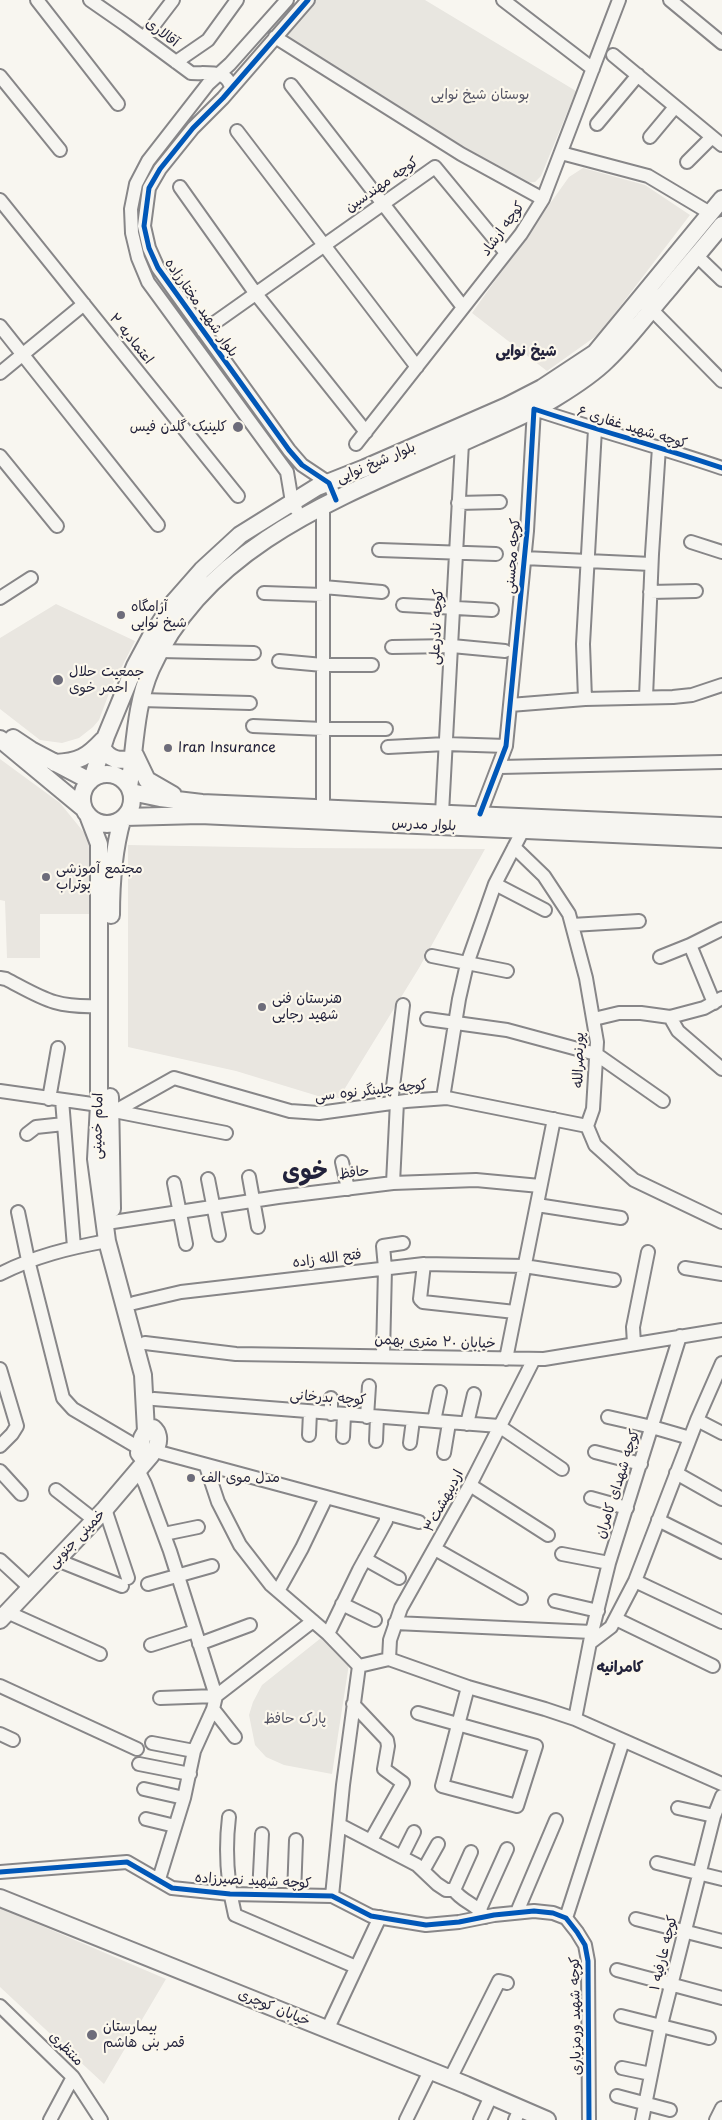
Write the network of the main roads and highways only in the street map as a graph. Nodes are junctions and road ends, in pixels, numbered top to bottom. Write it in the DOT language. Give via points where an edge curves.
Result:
graph roads {
  1 [pos="722,199"];
  2 [pos="722,225"];
  3 [pos="0,728"];
  4 [pos="0,740"];
  5 [pos="104,742"];
  6 [pos="134,755"];
  7 [pos="55,762"];
  8 [pos="91,780"];
  9 [pos="130,789"];
  10 [pos="160,798"];
  11 [pos="186,801"];
  12 [pos="86,812"];
  13 [pos="158,815"];
  14 [pos="124,819"];
  15 [pos="722,826"];
  16 [pos="722,839"];
  17 [pos="115,843"];
  18 [pos="99,844"];
  19 [pos="108,1110"];
  20 [pos="152,1431"];
  21 [pos="146,1452"];
  22 [pos="2,1613"];
  23 [pos="0,1898"];
  24 [pos="518,2114"];
  25 [pos="547,2120"];
  1 -- 5 [label="main road, بلوار شیخ نوایی" via="595,353 542,388 507,406 317,488 240,535 202,570 173,603 150,638"];
  2 -- 6 [label="main road, بلوار شیخ نوایی" via="606,361 574,386 534,409 302,517 253,548 215,580 186,610 150,670 141,700"];
  3 -- 7 [label="main road"];
  4 -- 12 [label="main road"];
  5 -- 6 [label="main road" via="106,754 117,760"];
  5 -- 7 [label="main road" via="81,760"];
  5 -- 8 [label="main road, بلوار شیخ نوایی"];
  6 -- 9 [label="main road, بلوار شیخ نوایی"];
  6 -- 11 [label="main road" via="147,780"];
  7 -- 8 [label="main road"];
  8 -- 9 [label="main road" via="112,774"];
  8 -- 12 [label="main road" via="82,795"];
  9 -- 10 [label="main road, بلوار مدرس"];
  9 -- 14 [label="main road" via="132,805"];
  10 -- 11 [label="main road, بلوار مدرس"];
  10 -- 13 [label="main road" via="150,800 148,804 148,808"];
  11 -- 15 [label="main road, بلوار مدرس"];
  12 -- 14 [label="main road" via="105,825"];
  12 -- 18 [label="main road, امام خمینی"];
  13 -- 14 [label="main road, بلوار مدرس"];
  13 -- 16 [label="main road, بلوار مدرس" via="200,814"];
  14 -- 17 [label="main road, امام خمینی"];
  17 -- 18 [label="main road" via="107,840"];
  17 -- 19 [label="main road, امام خمینی" via="111,875"];
  18 -- 19 [label="main road, امام خمینی" via="100,1006"];
  19 -- 20 [label="main road, امام خمینی" via="113,1222 145,1343 154,1400"];
  19 -- 20 [label="main road, امام خمینی" via="96,1159 107,1241 143,1376"];
  20 -- 21 [label="main road" via="159,1438"];
  21 -- 22 [label="main road, خمینی جنوبی" via="24,1583"];
  21 -- 22 [label="main road, خمینی جنوبی" via="138,1470 105,1510"];
  23 -- 24 [label="main road, خیابان کوچری" via="491,2096"];
  24 -- 25 [label="main road, خیابان کوچری"];
}
